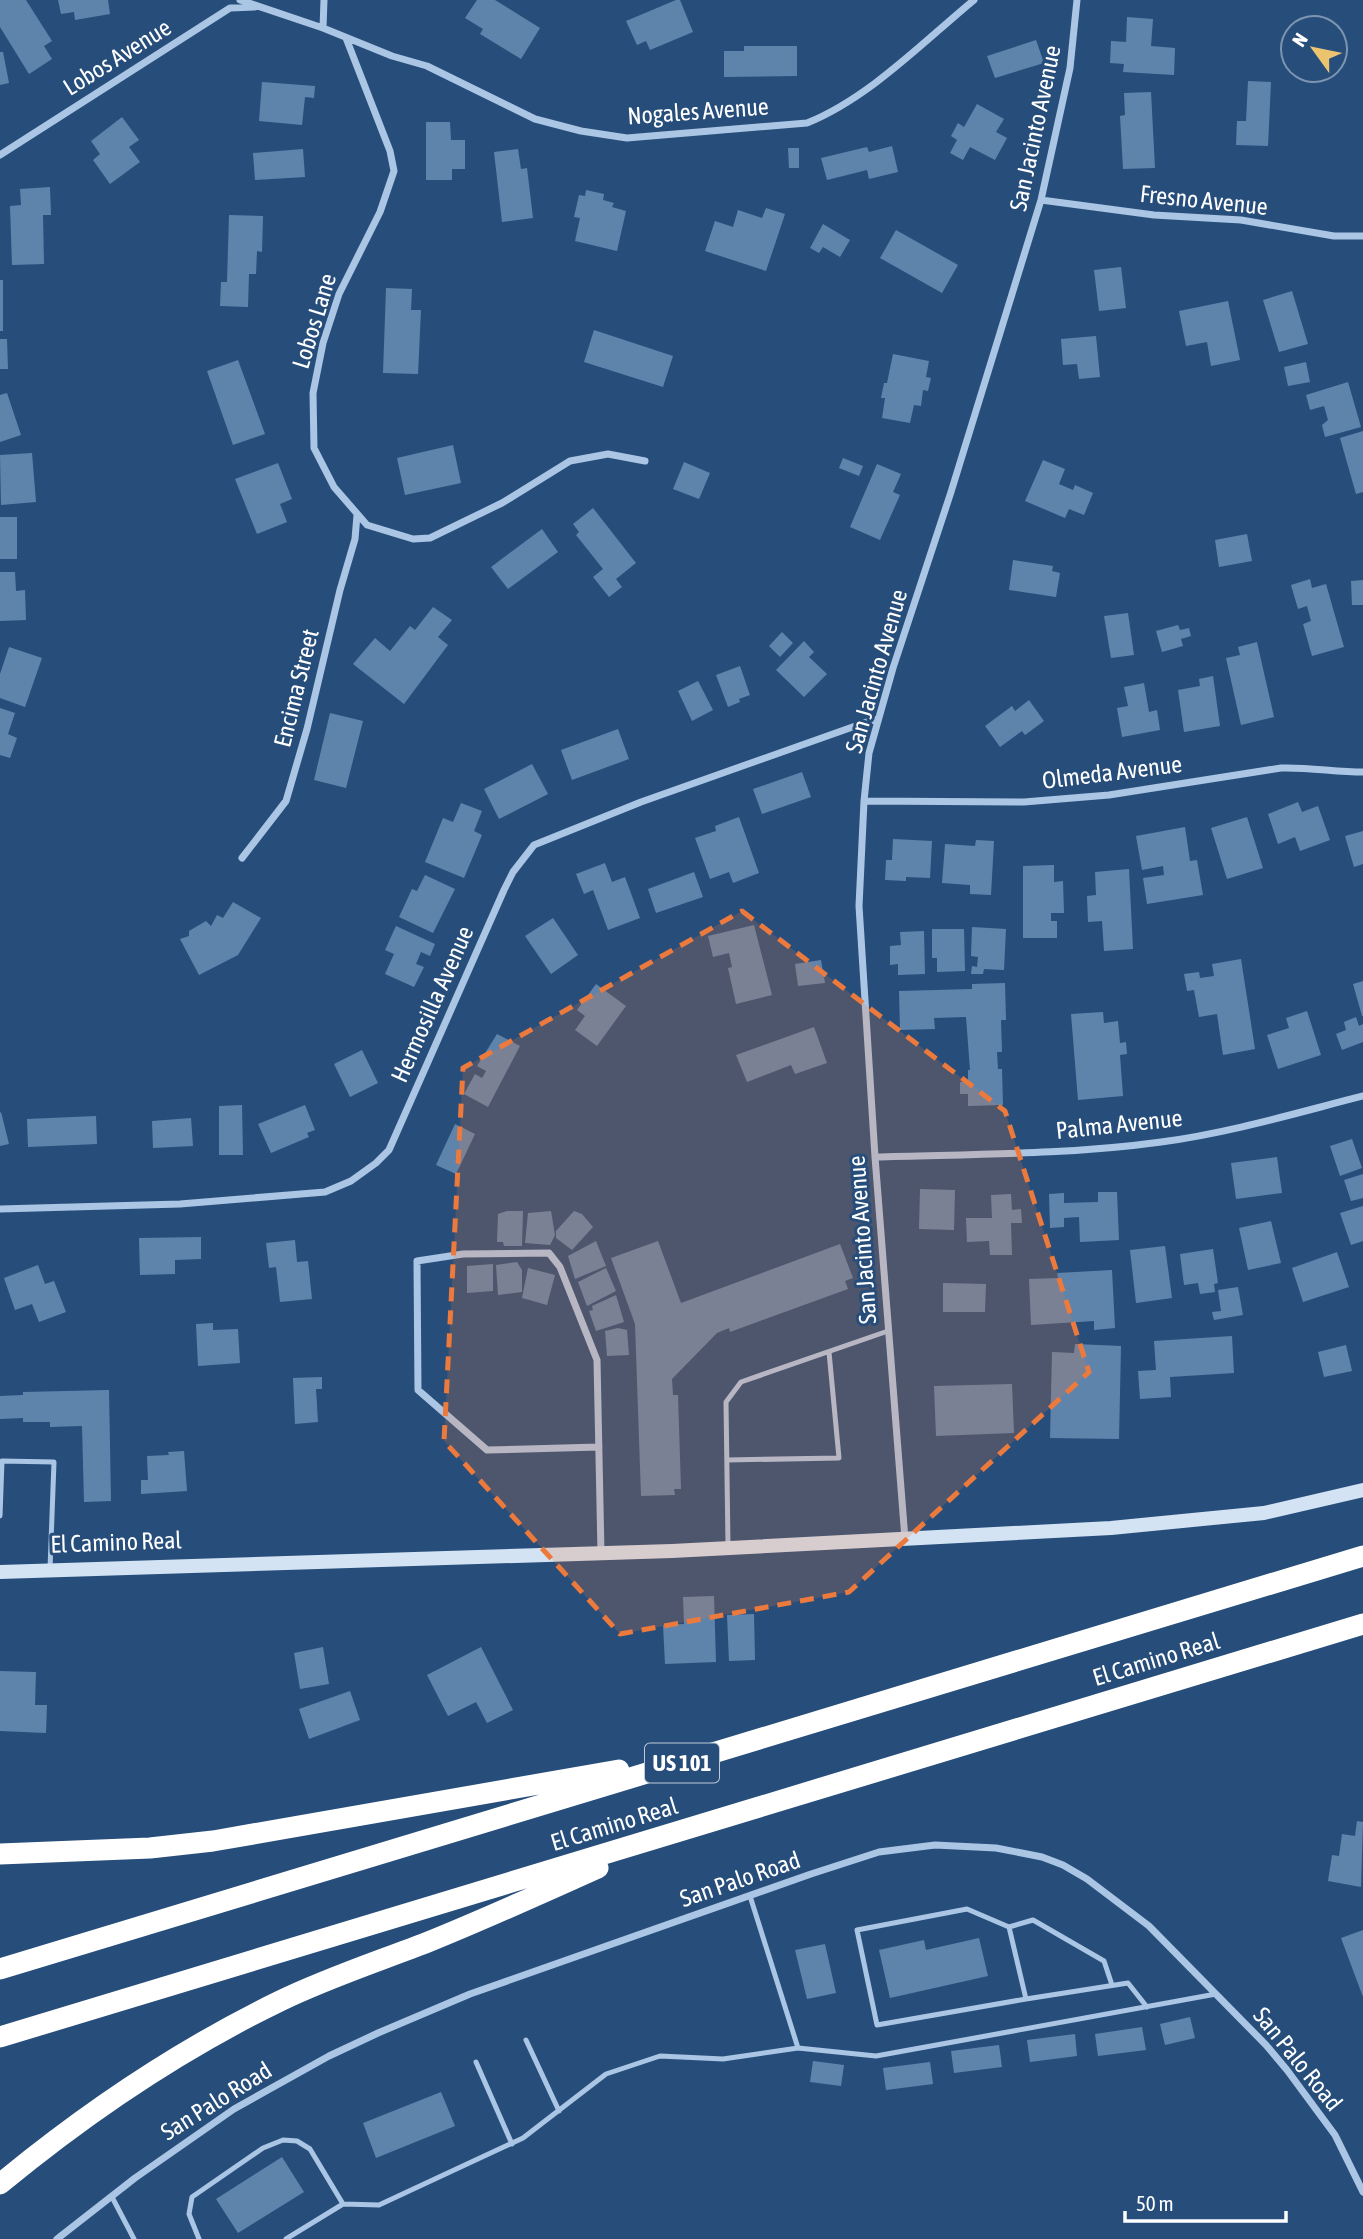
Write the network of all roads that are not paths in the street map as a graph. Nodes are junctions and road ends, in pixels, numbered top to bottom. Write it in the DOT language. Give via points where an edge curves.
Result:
graph roads {
  1 [pos="240,0"];
  2 [pos="324,0"];
  3 [pos="974,0"];
  4 [pos="1077,0"];
  5 [pos="260,7"];
  6 [pos="323,28"];
  7 [pos="346,38"];
  8 [pos="0,155"];
  9 [pos="1041,200"];
  10 [pos="1363,236"];
  11 [pos="645,461"];
  12 [pos="357,515"];
  13 [pos="878,718"];
  14 [pos="1363,772"];
  15 [pos="864,800"];
  16 [pos="242,858"];
  17 [pos="1363,1096"];
  18 [pos="875,1157"];
  19 [pos="0,1209"];
  20 [pos="888,1331"];
  21 [pos="829,1352"];
  22 [pos="599,1447"];
  23 [pos="727,1460"];
  24 [pos="1363,1490"];
  25 [pos="0,1516"];
  26 [pos="905,1540"];
  27 [pos="728,1548"];
  28 [pos="601,1553"];
  29 [pos="1363,1556"];
  30 [pos="50,1570"];
  31 [pos="0,1572"];
  32 [pos="1363,1624"];
  33 [pos="711,1754"];
  34 [pos="692,1827"];
  35 [pos="0,1854"];
  36 [pos="750,1896"];
  37 [pos="1009,1927"];
  38 [pos="0,1969"];
  39 [pos="1112,1985"];
  40 [pos="1216,1994"];
  41 [pos="1026,1999"];
  42 [pos="1147,2007"];
  43 [pos="0,2037"];
  44 [pos="526,2040"];
  45 [pos="798,2049"];
  46 [pos="477,2062"];
  47 [pos="559,2111"];
  48 [pos="512,2144"];
  49 [pos="0,2184"];
  50 [pos="1363,2192"];
  51 [pos="112,2197"];
  52 [pos="343,2204"];
  53 [pos="57,2239"];
  54 [pos="134,2239"];
  55 [pos="199,2239"];
  56 [pos="286,2239"];
  1 -- 5 [label="street, Nogales Avenue"];
  2 -- 6 [label="street"];
  3 -- 7 [label="street, Nogales Avenue" via="835,112 807,123 627,138 536,119 427,66"];
  4 -- 9 [label="street, San Jacinto Avenue" via="1070,68"];
  5 -- 6 [label="street, Nogales Avenue"];
  5 -- 8 [label="street, Lobos Avenue" via="230,8"];
  6 -- 7 [label="street, Nogales Avenue"];
  7 -- 12 [label="street, Lobos Lane" via="394,171 380,212 340,294 323,343 313,393 314,448 334,487"];
  9 -- 10 [label="street, Fresno Avenue"];
  9 -- 13 [label="street, San Jacinto Avenue"];
  11 -- 12 [label="street, Lobos Lane" via="608,454 570,461 502,503 430,538 413,539 376,529"];
  12 -- 16 [label="street, Encima Street" via="355,539 286,801"];
  13 -- 15 [label="street, San Jacinto Avenue"];
  13 -- 19 [label="street, Hermosilla Avenue" via="534,845 504,890 388,1150 351,1181 325,1192 180,1204"];
  14 -- 15 [label="street, Olmeda Avenue" via="1281,768 1109,795 1024,802"];
  15 -- 18 [label="street, San Jacinto Avenue" via="859,906"];
  17 -- 18 [label="street, Palma Avenue" via="1163,1142 1083,1150"];
  18 -- 20 [label="street, San Jacinto Avenue"];
  20 -- 21 [label="lane"];
  20 -- 26 [label="street, San Jacinto Avenue"];
  21 -- 23 [label="lane" via="741,1382 726,1402"];
  21 -- 23 [label="lane" via="839,1458"];
  22 -- 22 [label="street" via="487,1450 418,1390 417,1261 463,1254 549,1253 560,1266 597,1360"];
  22 -- 28 [label="street"];
  23 -- 27 [label="lane"];
  24 -- 26 [label="main road, El Camino Real" via="1264,1513 1197,1521"];
  25 -- 30 [label="lane" via="2,1461 54,1462"];
  26 -- 27 [label="main road, El Camino Real"];
  27 -- 28 [label="main road, El Camino Real"];
  28 -- 30 [label="main road, El Camino Real"];
  29 -- 33 [label="highway, El Camino Real / US 101"];
  30 -- 31 [label="main road, El Camino Real"];
  32 -- 34 [label="highway, El Camino Real / US 101"];
  33 -- 35 [label="highway" via="213,1841"];
  33 -- 38 [label="highway, El Camino Real / US 101"];
  34 -- 43 [label="highway, El Camino Real / US 101"];
  34 -- 49 [label="highway" via="428,1942 281,2000 139,2081"];
  36 -- 40 [label="street, San Palo Road" via="906,1847 971,1846 1042,1857 1087,1879 1139,1918"];
  36 -- 45 [label="lane"];
  36 -- 51 [label="street, San Palo Road" via="470,1994 329,2056 234,2109"];
  37 -- 39 [label="lane" via="1033,1920 1104,1961"];
  37 -- 41 [label="lane"];
  37 -- 41 [label="lane" via="967,1909 857,1930 877,2025"];
  39 -- 41 [label="lane"];
  39 -- 42 [label="lane" via="1128,1983"];
  40 -- 42 [label="lane"];
  40 -- 50 [label="street, San Palo Road" via="1312,2102"];
  42 -- 45 [label="lane" via="876,2056"];
  44 -- 47 [label="lane"];
  45 -- 47 [label="lane" via="723,2059 660,2056 606,2074"];
  46 -- 48 [label="lane"];
  47 -- 48 [label="lane"];
  48 -- 52 [label="lane" via="379,2205"];
  51 -- 53 [label="street, San Palo Road"];
  51 -- 54 [label="lane"];
  52 -- 55 [label="lane" via="310,2149 283,2140 196,2192 188,2214"];
  52 -- 56 [label="lane"];
}
